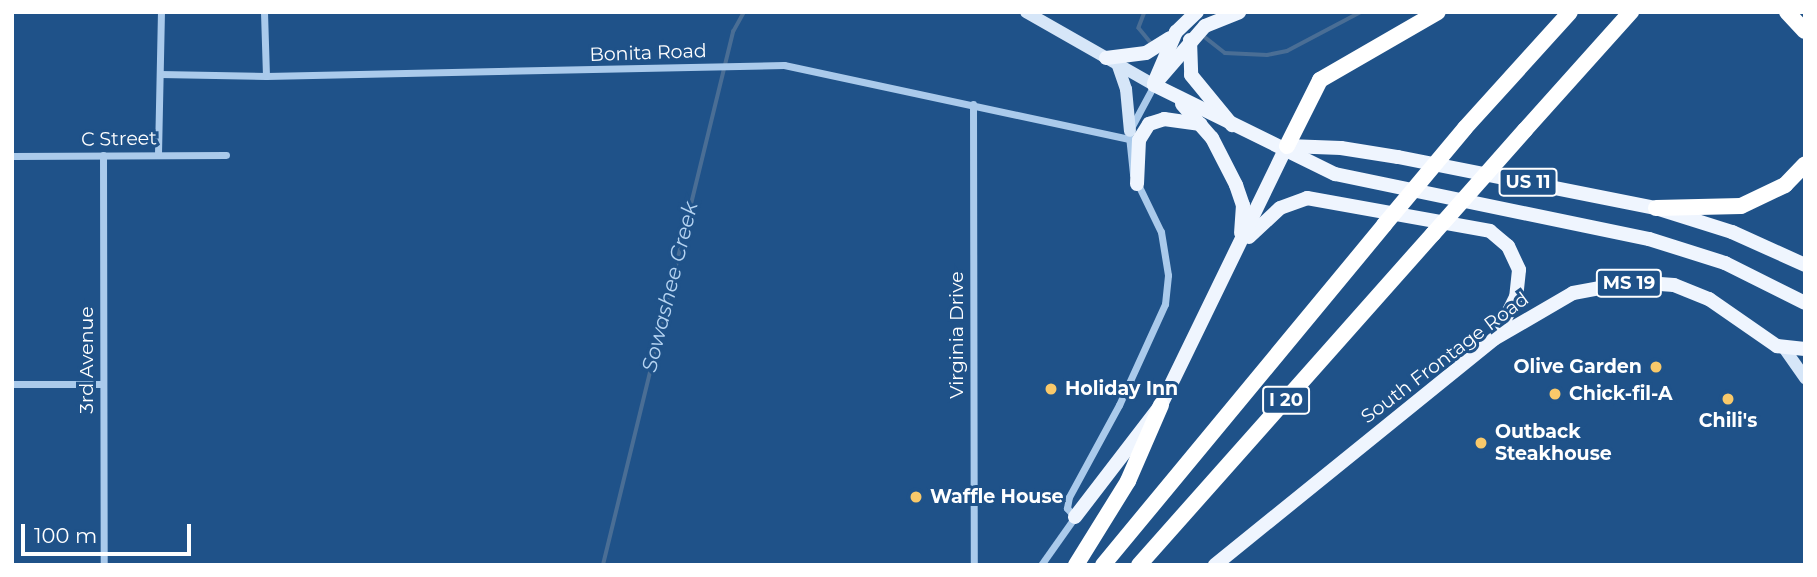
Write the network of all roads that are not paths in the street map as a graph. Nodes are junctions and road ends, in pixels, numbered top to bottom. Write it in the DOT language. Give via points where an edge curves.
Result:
graph roads {
  1 [pos="161,12"];
  2 [pos="264,12"];
  3 [pos="1026,12"];
  4 [pos="1197,12"];
  5 [pos="1238,12"];
  6 [pos="1438,12"];
  7 [pos="1570,12"];
  8 [pos="1631,12"];
  9 [pos="1642,12"];
  10 [pos="1787,12"];
  11 [pos="1619,27"];
  12 [pos="1805,31"];
  13 [pos="1176,32"];
  14 [pos="1190,40"];
  15 [pos="1111,60"];
  16 [pos="160,74"];
  17 [pos="266,76"];
  18 [pos="1154,85"];
  19 [pos="1176,97"];
  20 [pos="973,104"];
  21 [pos="1200,124"];
  22 [pos="1233,126"];
  23 [pos="1248,132"];
  24 [pos="1130,135"];
  25 [pos="1287,146"];
  26 [pos="158,154"];
  27 [pos="103,155"];
  28 [pos="226,155"];
  29 [pos="12,156"];
  30 [pos="1805,164"];
  31 [pos="1138,184"];
  32 [pos="1657,208"];
  33 [pos="1240,245"];
  34 [pos="1805,265"];
  35 [pos="1805,303"];
  36 [pos="1494,339"];
  37 [pos="1784,348"];
  38 [pos="1805,349"];
  39 [pos="1805,378"];
  40 [pos="12,384"];
  41 [pos="103,384"];
  42 [pos="1161,405"];
  43 [pos="1075,517"];
  44 [pos="104,565"];
  45 [pos="974,565"];
  46 [pos="1041,565"];
  47 [pos="1076,565"];
  48 [pos="1103,565"];
  49 [pos="1139,565"];
  50 [pos="1215,565"];
  1 -- 16 [label="street"];
  2 -- 17 [label="street"];
  3 -- 15 [label="main road"];
  4 -- 13 [label="main road"];
  5 -- 14 [label="main road" via="1213,21"];
  6 -- 25 [label="highway" via="1320,80"];
  7 -- 48 [label="highway, I 20, bridge" via="1465,128"];
  8 -- 11 [label="highway, I 20"];
  9 -- 11 [label="highway"];
  10 -- 12 [label="highway"];
  11 -- 49 [label="highway, I 20, bridge"];
  13 -- 15 [label="main road" via="1146,53"];
  13 -- 18 [label="main road"];
  14 -- 18 [label="main road"];
  14 -- 22 [label="main road" via="1191,75"];
  15 -- 18 [label="main road"];
  15 -- 24 [label="main road" via="1126,89"];
  16 -- 17 [label="street, Bonita Road"];
  16 -- 26 [label="street"];
  17 -- 20 [label="street, Bonita Road" via="784,65"];
  18 -- 19 [label="main road"];
  18 -- 24 [label="street"];
  19 -- 21 [label="main road"];
  19 -- 22 [label="main road"];
  20 -- 24 [label="street, Bonita Road"];
  20 -- 45 [label="street, Virginia Drive"];
  21 -- 23 [label="main road"];
  21 -- 31 [label="main road" via="1164,119 1149,124 1139,140"];
  21 -- 33 [label="main road" via="1240,194"];
  22 -- 23 [label="main road, US 11"];
  23 -- 25 [label="main road, US 11"];
  24 -- 31 [label="street"];
  25 -- 32 [label="main road, US 11" via="1341,148 1421,161"];
  25 -- 33 [label="main road"];
  25 -- 35 [label="main road" via="1335,174 1588,223 1674,246 1750,274"];
  26 -- 27 [label="street, C Street"];
  26 -- 28 [label="street, C Street"];
  27 -- 29 [label="street, C Street"];
  27 -- 41 [label="street, 3rd Avenue"];
  30 -- 32 [label="highway, US 11" via="1786,185 1741,206"];
  31 -- 43 [label="street" via="1162,239 1168,275 1165,304 1119,405 1069,497 1068,508"];
  32 -- 34 [label="main road" via="1732,232"];
  33 -- 36 [label="main road" via="1279,208 1307,198 1479,227 1508,246 1519,270 1516,298"];
  33 -- 42 [label="main road"];
  36 -- 37 [label="main road, South Frontage Road / MS 19" via="1573,293 1643,282 1699,294"];
  36 -- 50 [label="main road, South Frontage Road / MS 19"];
  37 -- 38 [label="main road, South Frontage Road / MS 19"];
  37 -- 39 [label="main road"];
  40 -- 41 [label="street"];
  41 -- 44 [label="street, 3rd Avenue"];
  42 -- 43 [label="main road"];
  42 -- 47 [label="highway" via="1128,481"];
  43 -- 46 [label="street"];
}
